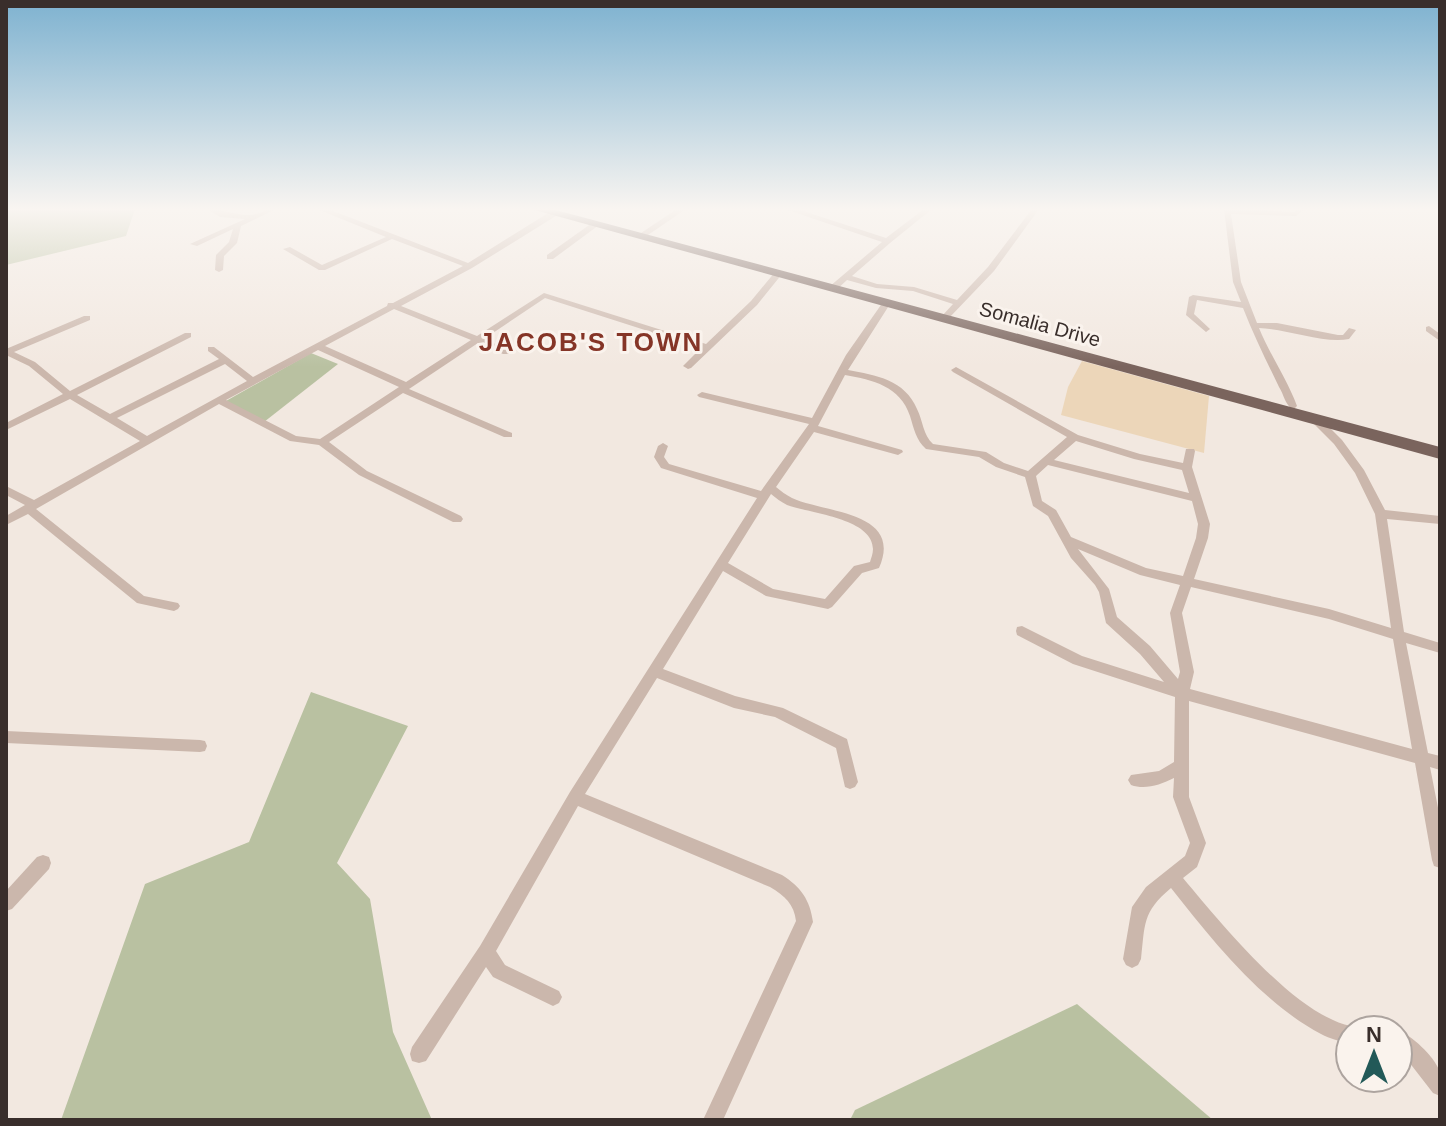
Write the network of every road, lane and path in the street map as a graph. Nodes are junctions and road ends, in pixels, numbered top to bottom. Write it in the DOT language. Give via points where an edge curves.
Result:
graph roads {
  1 [pos="220,262"];
  2 [pos="310,262"];
  3 [pos="336,262"];
  4 [pos="457,262"];
  5 [pos="476,262"];
  6 [pos="731,262"];
  7 [pos="748,262"];
  8 [pos="864,262"];
  9 [pos="997,262"];
  10 [pos="1234,262"];
  11 [pos="469,266"];
  12 [pos="219,270"];
  13 [pos="778,274"];
  14 [pos="838,284"];
  15 [pos="958,303"];
  16 [pos="886,304"];
  17 [pos="391,305"];
  18 [pos="1247,306"];
  19 [pos="946,316"];
  20 [pos="87,318"];
  21 [pos="1254,325"];
  22 [pos="1206,329"];
  23 [pos="1429,329"];
  24 [pos="1352,330"];
  25 [pos="188,335"];
  26 [pos="1440,338"];
  27 [pos="475,339"];
  28 [pos="317,346"];
  29 [pos="707,347"];
  30 [pos="211,349"];
  31 [pos="6,352"];
  32 [pos="506,352"];
  33 [pos="223,361"];
  34 [pos="688,366"];
  35 [pos="956,370"];
  36 [pos="844,372"];
  37 [pos="253,381"];
  38 [pos="404,387"];
  39 [pos="702,395"];
  40 [pos="72,396"];
  41 [pos="218,400"];
  42 [pos="1292,406"];
  43 [pos="1313,417"];
  44 [pos="110,418"];
  45 [pos="814,425"];
  46 [pos="6,427"];
  47 [pos="508,435"];
  48 [pos="1074,437"];
  49 [pos="146,440"];
  50 [pos="322,442"];
  51 [pos="1440,445"];
  52 [pos="663,446"];
  53 [pos="1190,451"];
  54 [pos="898,452"];
  55 [pos="1440,453"];
  56 [pos="1046,461"];
  57 [pos="1187,467"];
  58 [pos="1030,475"];
  59 [pos="6,490"];
  60 [pos="767,492"];
  61 [pos="1195,498"];
  62 [pos="30,506"];
  63 [pos="1381,514"];
  64 [pos="457,519"];
  65 [pos="1440,520"];
  66 [pos="6,521"];
  67 [pos="1069,541"];
  68 [pos="720,564"];
  69 [pos="1186,583"];
  70 [pos="174,606"];
  71 [pos="1022,631"];
  72 [pos="1398,633"];
  73 [pos="1440,648"];
  74 [pos="655,672"];
  75 [pos="1182,693"];
  76 [pos="6,737"];
  77 [pos="200,746"];
  78 [pos="1423,758"];
  79 [pos="1440,763"];
  80 [pos="1181,765"];
  81 [pos="1136,780"];
  82 [pos="850,782"];
  83 [pos="575,797"];
  84 [pos="1440,860"];
  85 [pos="43,863"];
  86 [pos="1172,877"];
  87 [pos="6,903"];
  88 [pos="486,952"];
  89 [pos="1132,959"];
  90 [pos="553,997"];
  91 [pos="1334,1030"];
  92 [pos="1414,1052"];
  93 [pos="419,1054"];
  94 [pos="1440,1086"];
  95 [pos="713,1120"];
  1 -- 12 [label="street"];
  2 -- 3 [label="street" via="322,268"];
  4 -- 11 [label="street"];
  5 -- 11 [label="street"];
  6 -- 13 [label="main road, Somalia Drive"];
  7 -- 14 [label="main road, Somalia Drive"];
  8 -- 14 [label="street"];
  9 -- 15 [label="street"];
  10 -- 18 [label="street"];
  11 -- 17 [label="street"];
  13 -- 14 [label="main road, Somalia Drive"];
  13 -- 29 [label="street"];
  14 -- 15 [label="street" via="914,289"];
  14 -- 16 [label="main road, Somalia Drive"];
  14 -- 19 [label="main road, Somalia Drive"];
  15 -- 19 [label="street"];
  16 -- 36 [label="street"];
  16 -- 43 [label="main road, Somalia Drive"];
  17 -- 27 [label="street"];
  17 -- 28 [label="street"];
  18 -- 21 [label="street"];
  18 -- 22 [label="street" via="1193,297 1190,315"];
  19 -- 42 [label="main road, Somalia Drive"];
  20 -- 31 [label="street"];
  21 -- 24 [label="street" via="1338,338"];
  21 -- 42 [label="street"];
  23 -- 26 [label="street"];
  25 -- 40 [label="street"];
  27 -- 29 [label="street" via="550,295"];
  27 -- 32 [label="street"];
  27 -- 38 [label="street"];
  28 -- 37 [label="street"];
  28 -- 38 [label="street"];
  29 -- 34 [label="street"];
  30 -- 33 [label="street"];
  31 -- 40 [label="street" via="32,364"];
  33 -- 37 [label="street"];
  33 -- 44 [label="street"];
  35 -- 48 [label="street"];
  36 -- 45 [label="street"];
  36 -- 58 [label="street" via="897,386 930,447 982,454"];
  37 -- 41 [label="street"];
  38 -- 47 [label="street"];
  38 -- 50 [label="street"];
  39 -- 45 [label="street"];
  40 -- 44 [label="street"];
  40 -- 46 [label="street"];
  41 -- 49 [label="street"];
  41 -- 50 [label="street" via="294,439"];
  42 -- 51 [label="main road, Somalia Drive"];
  43 -- 55 [label="main road, Somalia Drive"];
  43 -- 63 [label="street" via="1360,472"];
  44 -- 49 [label="street"];
  45 -- 54 [label="street"];
  45 -- 60 [label="street"];
  48 -- 56 [label="street"];
  48 -- 57 [label="street"];
  49 -- 62 [label="street"];
  50 -- 64 [label="street" via="363,473"];
  52 -- 60 [label="street" via="659,457 665,466"];
  53 -- 57 [label="street"];
  56 -- 58 [label="street"];
  56 -- 61 [label="street"];
  57 -- 61 [label="street"];
  58 -- 67 [label="street" via="1037,503 1052,513"];
  59 -- 62 [label="street"];
  60 -- 68 [label="street"];
  60 -- 68 [label="street" via="841,514 871,530 877,541 875,565 858,569 828,604 770,593"];
  61 -- 69 [label="street" via="1204,524"];
  62 -- 66 [label="street"];
  62 -- 70 [label="street" via="141,600"];
  63 -- 65 [label="street"];
  63 -- 72 [label="street"];
  67 -- 69 [label="street" via="1122,565"];
  67 -- 75 [label="street" via="1105,592 1111,619"];
  68 -- 74 [label="street"];
  69 -- 72 [label="street"];
  69 -- 75 [label="street" via="1176,613 1186,655"];
  71 -- 75 [label="street" via="1078,660"];
  72 -- 73 [label="street"];
  72 -- 78 [label="street"];
  74 -- 82 [label="street" via="734,702 778,712 842,744"];
  74 -- 83 [label="street"];
  75 -- 78 [label="street"];
  75 -- 80 [label="street"];
  76 -- 77 [label="street"];
  78 -- 79 [label="street"];
  78 -- 84 [label="street"];
  80 -- 81 [label="street" via="1166,777"];
  80 -- 86 [label="street" via="1181,797 1198,843 1191,861"];
  83 -- 88 [label="street"];
  83 -- 95 [label="street" via="776,881 803,904 805,922"];
  85 -- 87 [label="street"];
  86 -- 89 [label="street" via="1138,913"];
  86 -- 91 [label="street" via="1299,1010"];
  88 -- 90 [label="street" via="499,971"];
  88 -- 93 [label="street"];
  92 -- 94 [label="street"];
}
